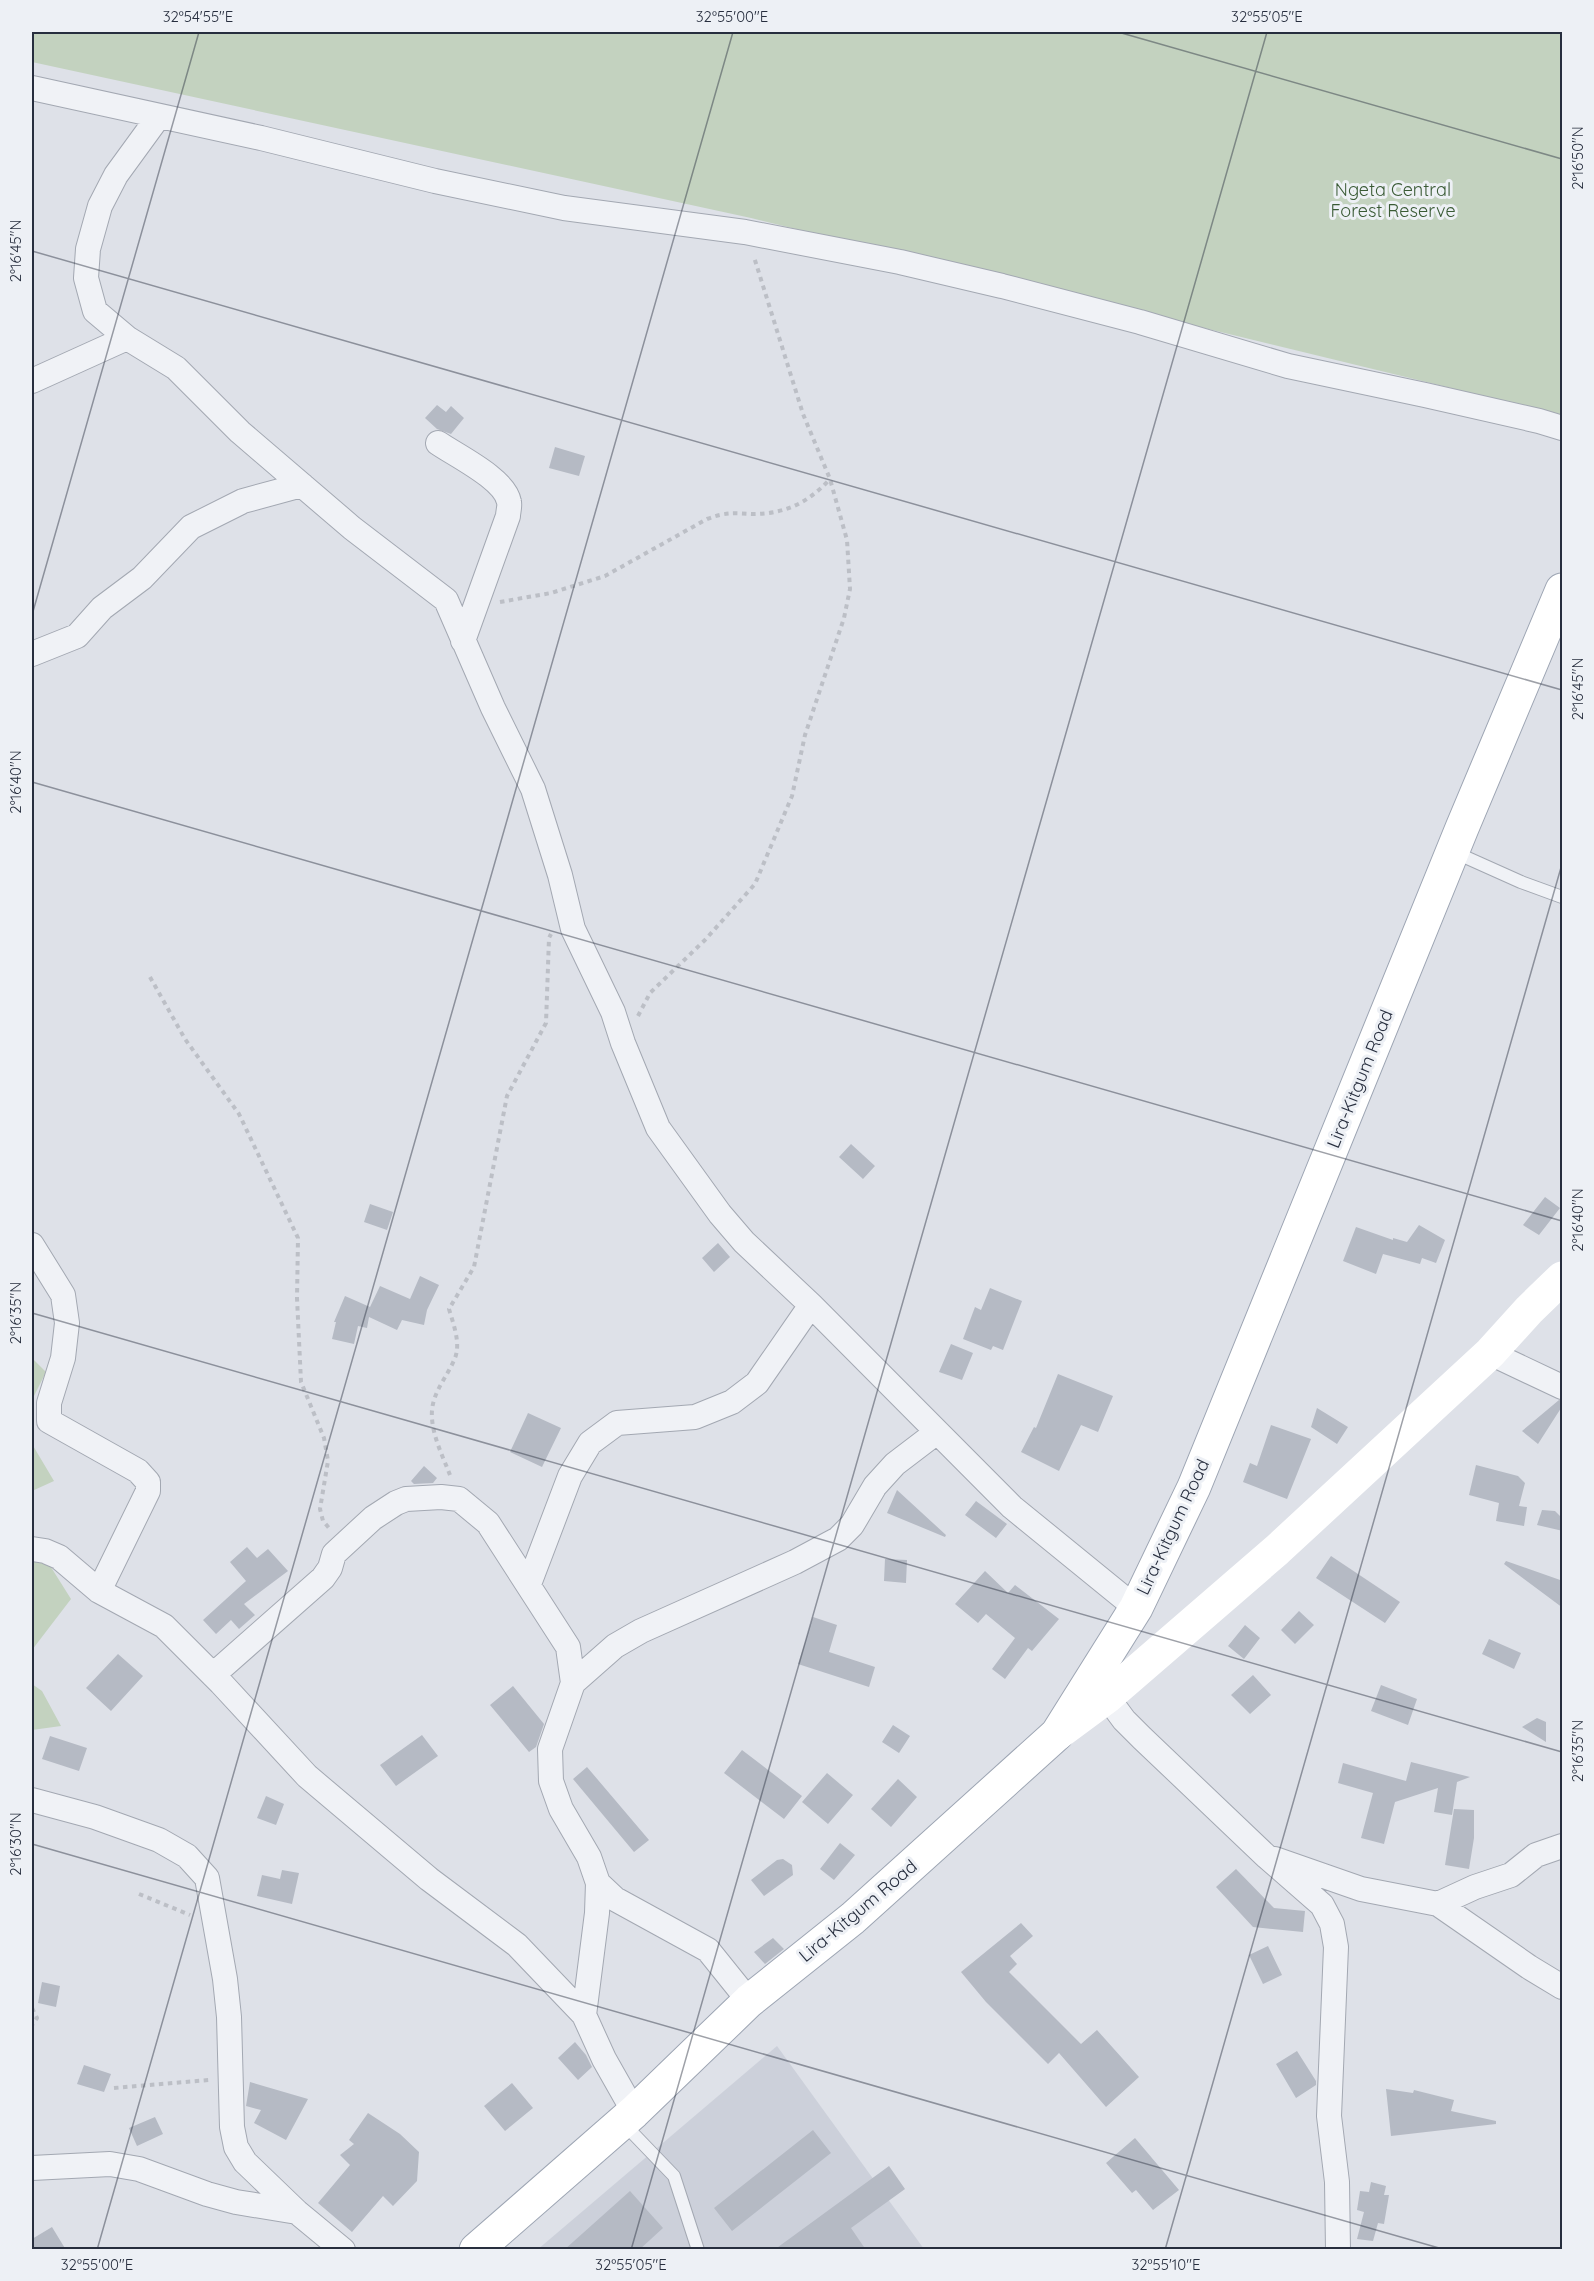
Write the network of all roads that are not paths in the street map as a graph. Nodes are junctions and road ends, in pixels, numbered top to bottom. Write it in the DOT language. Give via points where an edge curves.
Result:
graph roads {
  1 [pos="32,88"];
  2 [pos="159,116"];
  3 [pos="127,338"];
  4 [pos="32,381"];
  5 [pos="1563,429"];
  6 [pos="438,443"];
  7 [pos="302,485"];
  8 [pos="1563,590"];
  9 [pos="463,641"];
  10 [pos="32,654"];
  11 [pos="1453,851"];
  12 [pos="1563,897"];
  13 [pos="32,1245"];
  14 [pos="1563,1278"];
  15 [pos="811,1305"];
  16 [pos="1490,1353"];
  17 [pos="1563,1387"];
  18 [pos="937,1432"];
  19 [pos="32,1549"];
  20 [pos="529,1584"];
  21 [pos="99,1591"];
  22 [pos="1136,1608"];
  23 [pos="213,1675"];
  24 [pos="573,1683"];
  25 [pos="1107,1697"];
  26 [pos="1058,1734"];
  27 [pos="32,1800"];
  28 [pos="1563,1846"];
  29 [pos="1267,1857"];
  30 [pos="598,1883"];
  31 [pos="1438,1904"];
  32 [pos="1563,1987"];
  33 [pos="749,2001"];
  34 [pos="584,2015"];
  35 [pos="628,2117"];
  36 [pos="32,2168"];
  37 [pos="297,2212"];
  38 [pos="343,2250"];
  39 [pos="476,2250"];
  40 [pos="698,2250"];
  41 [pos="1338,2250"];
  1 -- 2 [label="street"];
  2 -- 3 [label="street" via="116,175 100,206 88,249 86,278 95,311"];
  2 -- 5 [label="street" via="564,208 745,232 900,262 1140,322 1288,366 1425,394"];
  3 -- 4 [label="street"];
  3 -- 7 [label="street" via="176,368 240,432"];
  6 -- 9 [label="street" via="494,479 509,502 508,516"];
  7 -- 9 [label="street" via="446,600"];
  7 -- 10 [label="street" via="243,501 191,527 77,636"];
  8 -- 11 [label="main road, Lira-Kitgum Road"];
  9 -- 15 [label="street" via="533,789 573,928 613,1012 658,1128 744,1242"];
  11 -- 12 [label="lane"];
  11 -- 22 [label="main road, Lira-Kitgum Road" via="1194,1487"];
  13 -- 21 [label="street" via="63,1295 67,1323 63,1358 49,1403 49,1421 138,1471 148,1482 145,1498"];
  14 -- 16 [label="main road"];
  15 -- 18 [label="street"];
  15 -- 20 [label="street" via="757,1383 732,1402 695,1417 617,1423 590,1443 570,1476"];
  16 -- 17 [label="street"];
  16 -- 25 [label="main road" via="1277,1550"];
  18 -- 22 [label="street" via="1012,1507"];
  18 -- 24 [label="street" via="895,1464 838,1539 641,1631 615,1646"];
  19 -- 21 [label="street" via="59,1557"];
  20 -- 23 [label="street" via="488,1523 459,1499 406,1499 373,1518 334,1554 323,1578"];
  20 -- 24 [label="street" via="568,1647"];
  21 -- 23 [label="street" via="164,1626"];
  22 -- 26 [label="main road, Lira-Kitgum Road"];
  23 -- 34 [label="street" via="307,1776 429,1879 517,1945"];
  24 -- 30 [label="street" via="550,1749 551,1781"];
  25 -- 26 [label="main road"];
  25 -- 29 [label="street" via="1142,1738"];
  26 -- 33 [label="main road, Lira-Kitgum Road" via="853,1918"];
  27 -- 37 [label="street" via="159,1840 187,1856 207,1878 229,2017 232,2127 239,2154"];
  28 -- 31 [label="street" via="1536,1855 1511,1875"];
  29 -- 31 [label="street" via="1360,1889"];
  29 -- 41 [label="street" via="1322,1905 1332,1924 1336,1947 1329,2116 1337,2182"];
  30 -- 33 [label="street" via="615,1899 708,1950"];
  30 -- 34 [label="street"];
  31 -- 32 [label="street"];
  33 -- 35 [label="main road, Lira-Kitgum Road"];
  34 -- 35 [label="street"];
  35 -- 39 [label="main road, Lira-Kitgum Road"];
  35 -- 40 [label="lane" via="674,2176"];
  36 -- 37 [label="street" via="110,2164 139,2169 236,2202"];
  37 -- 38 [label="street"];
}
